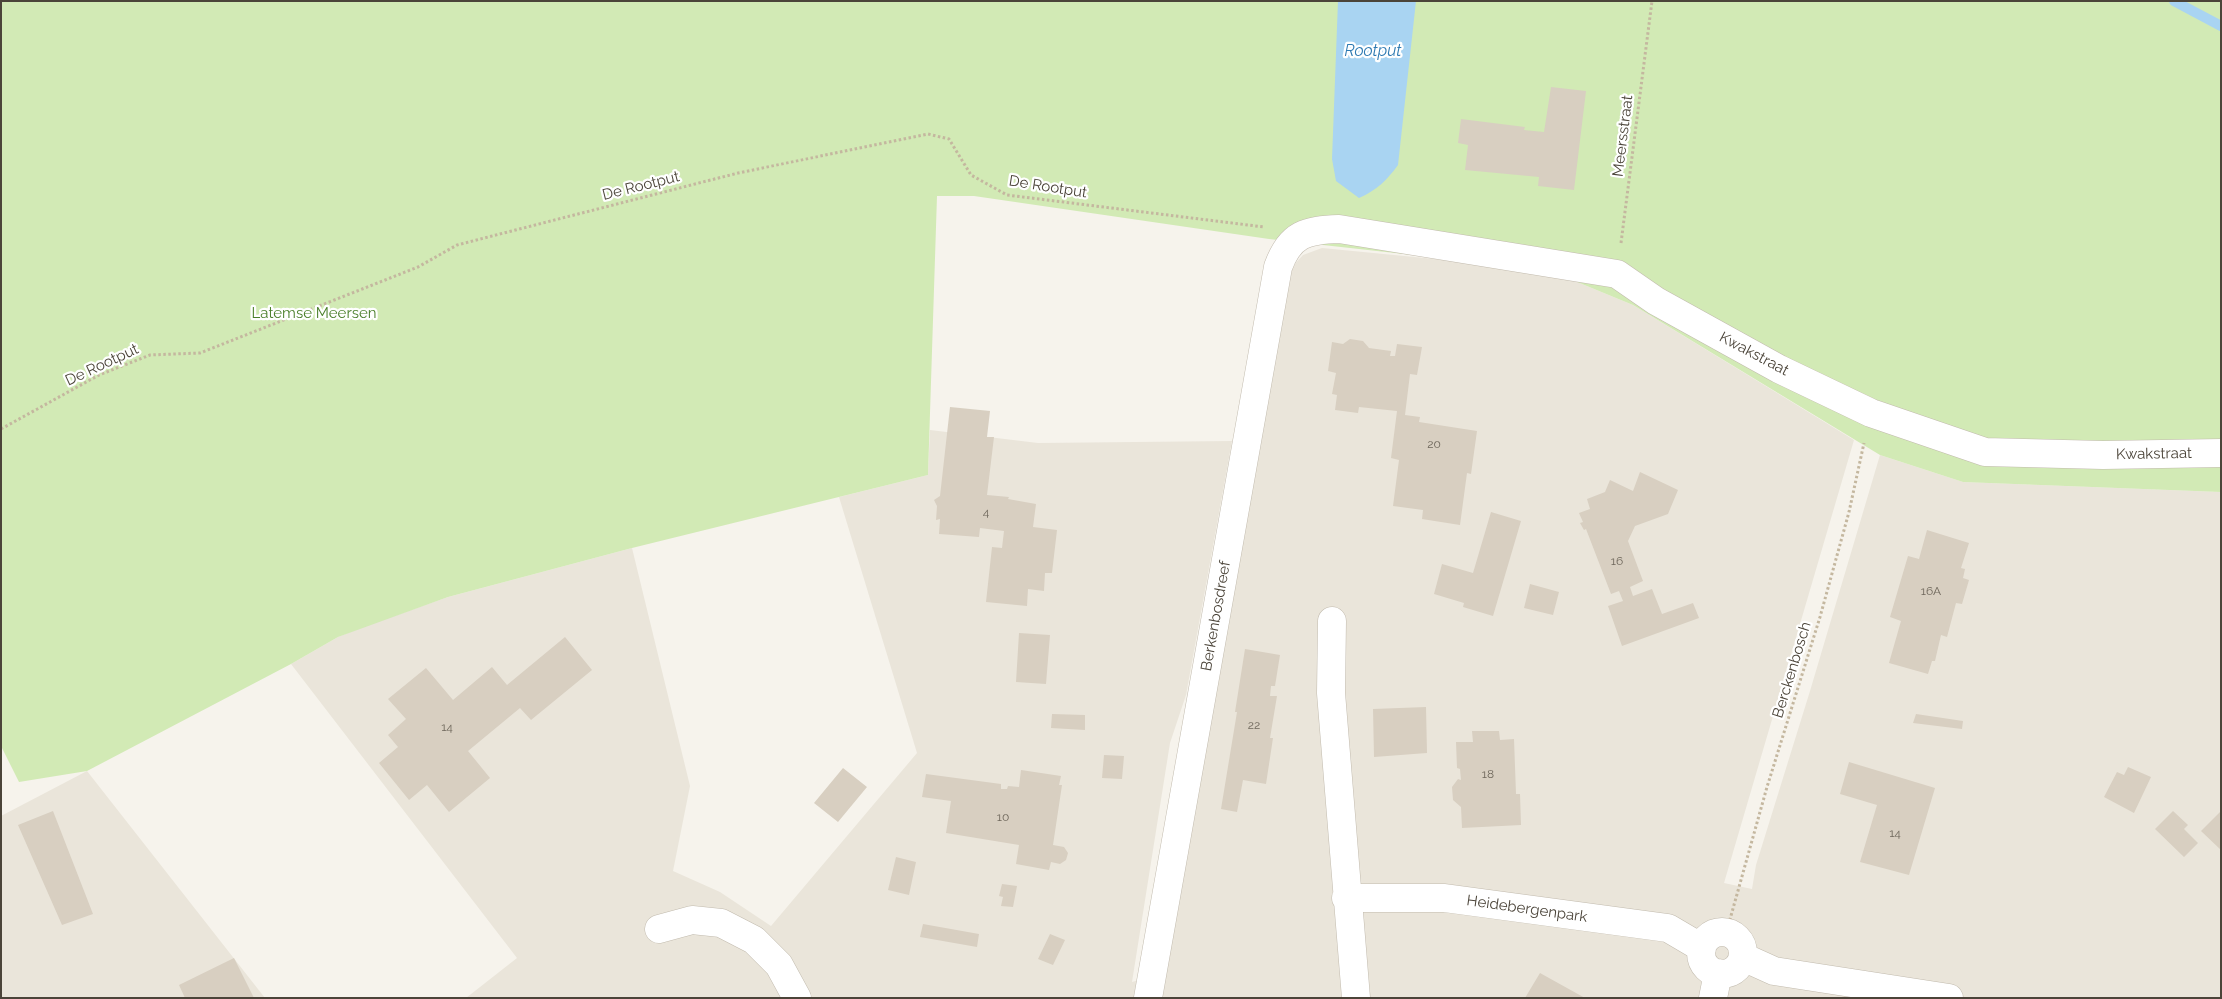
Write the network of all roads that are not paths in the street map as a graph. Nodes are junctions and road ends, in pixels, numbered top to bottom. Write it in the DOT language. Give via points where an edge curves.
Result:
graph roads {
  1 [pos="1295,238"];
  2 [pos="2221,453"];
  3 [pos="1332,621"];
  4 [pos="1346,898"];
  5 [pos="659,929"];
  6 [pos="1702,948"];
  7 [pos="1743,957"];
  8 [pos="1716,985"];
  9 [pos="797,998"];
  10 [pos="1148,998"];
  11 [pos="1356,998"];
  12 [pos="1949,998"];
  1 -- 2 [label="street, Kwakstraat" via="1315,230 1339,229 1617,274 1656,301 1779,369 1871,413 1984,452"];
  1 -- 10 [label="street, Berkenbosdreef" via="1278,267"];
  3 -- 4 [label="street" via="1331,694"];
  4 -- 6 [label="street, Heidebergenpark" via="1445,898 1668,928"];
  4 -- 11 [label="street"];
  5 -- 9 [label="street" via="692,920 721,923 754,940 778,965"];
  6 -- 7 [label="street" via="1707,938 1727,932 1737,937"];
  6 -- 8 [label="street" via="1702,959"];
  7 -- 8 [label="street" via="1738,967"];
  7 -- 12 [label="street" via="1774,971"];
}
